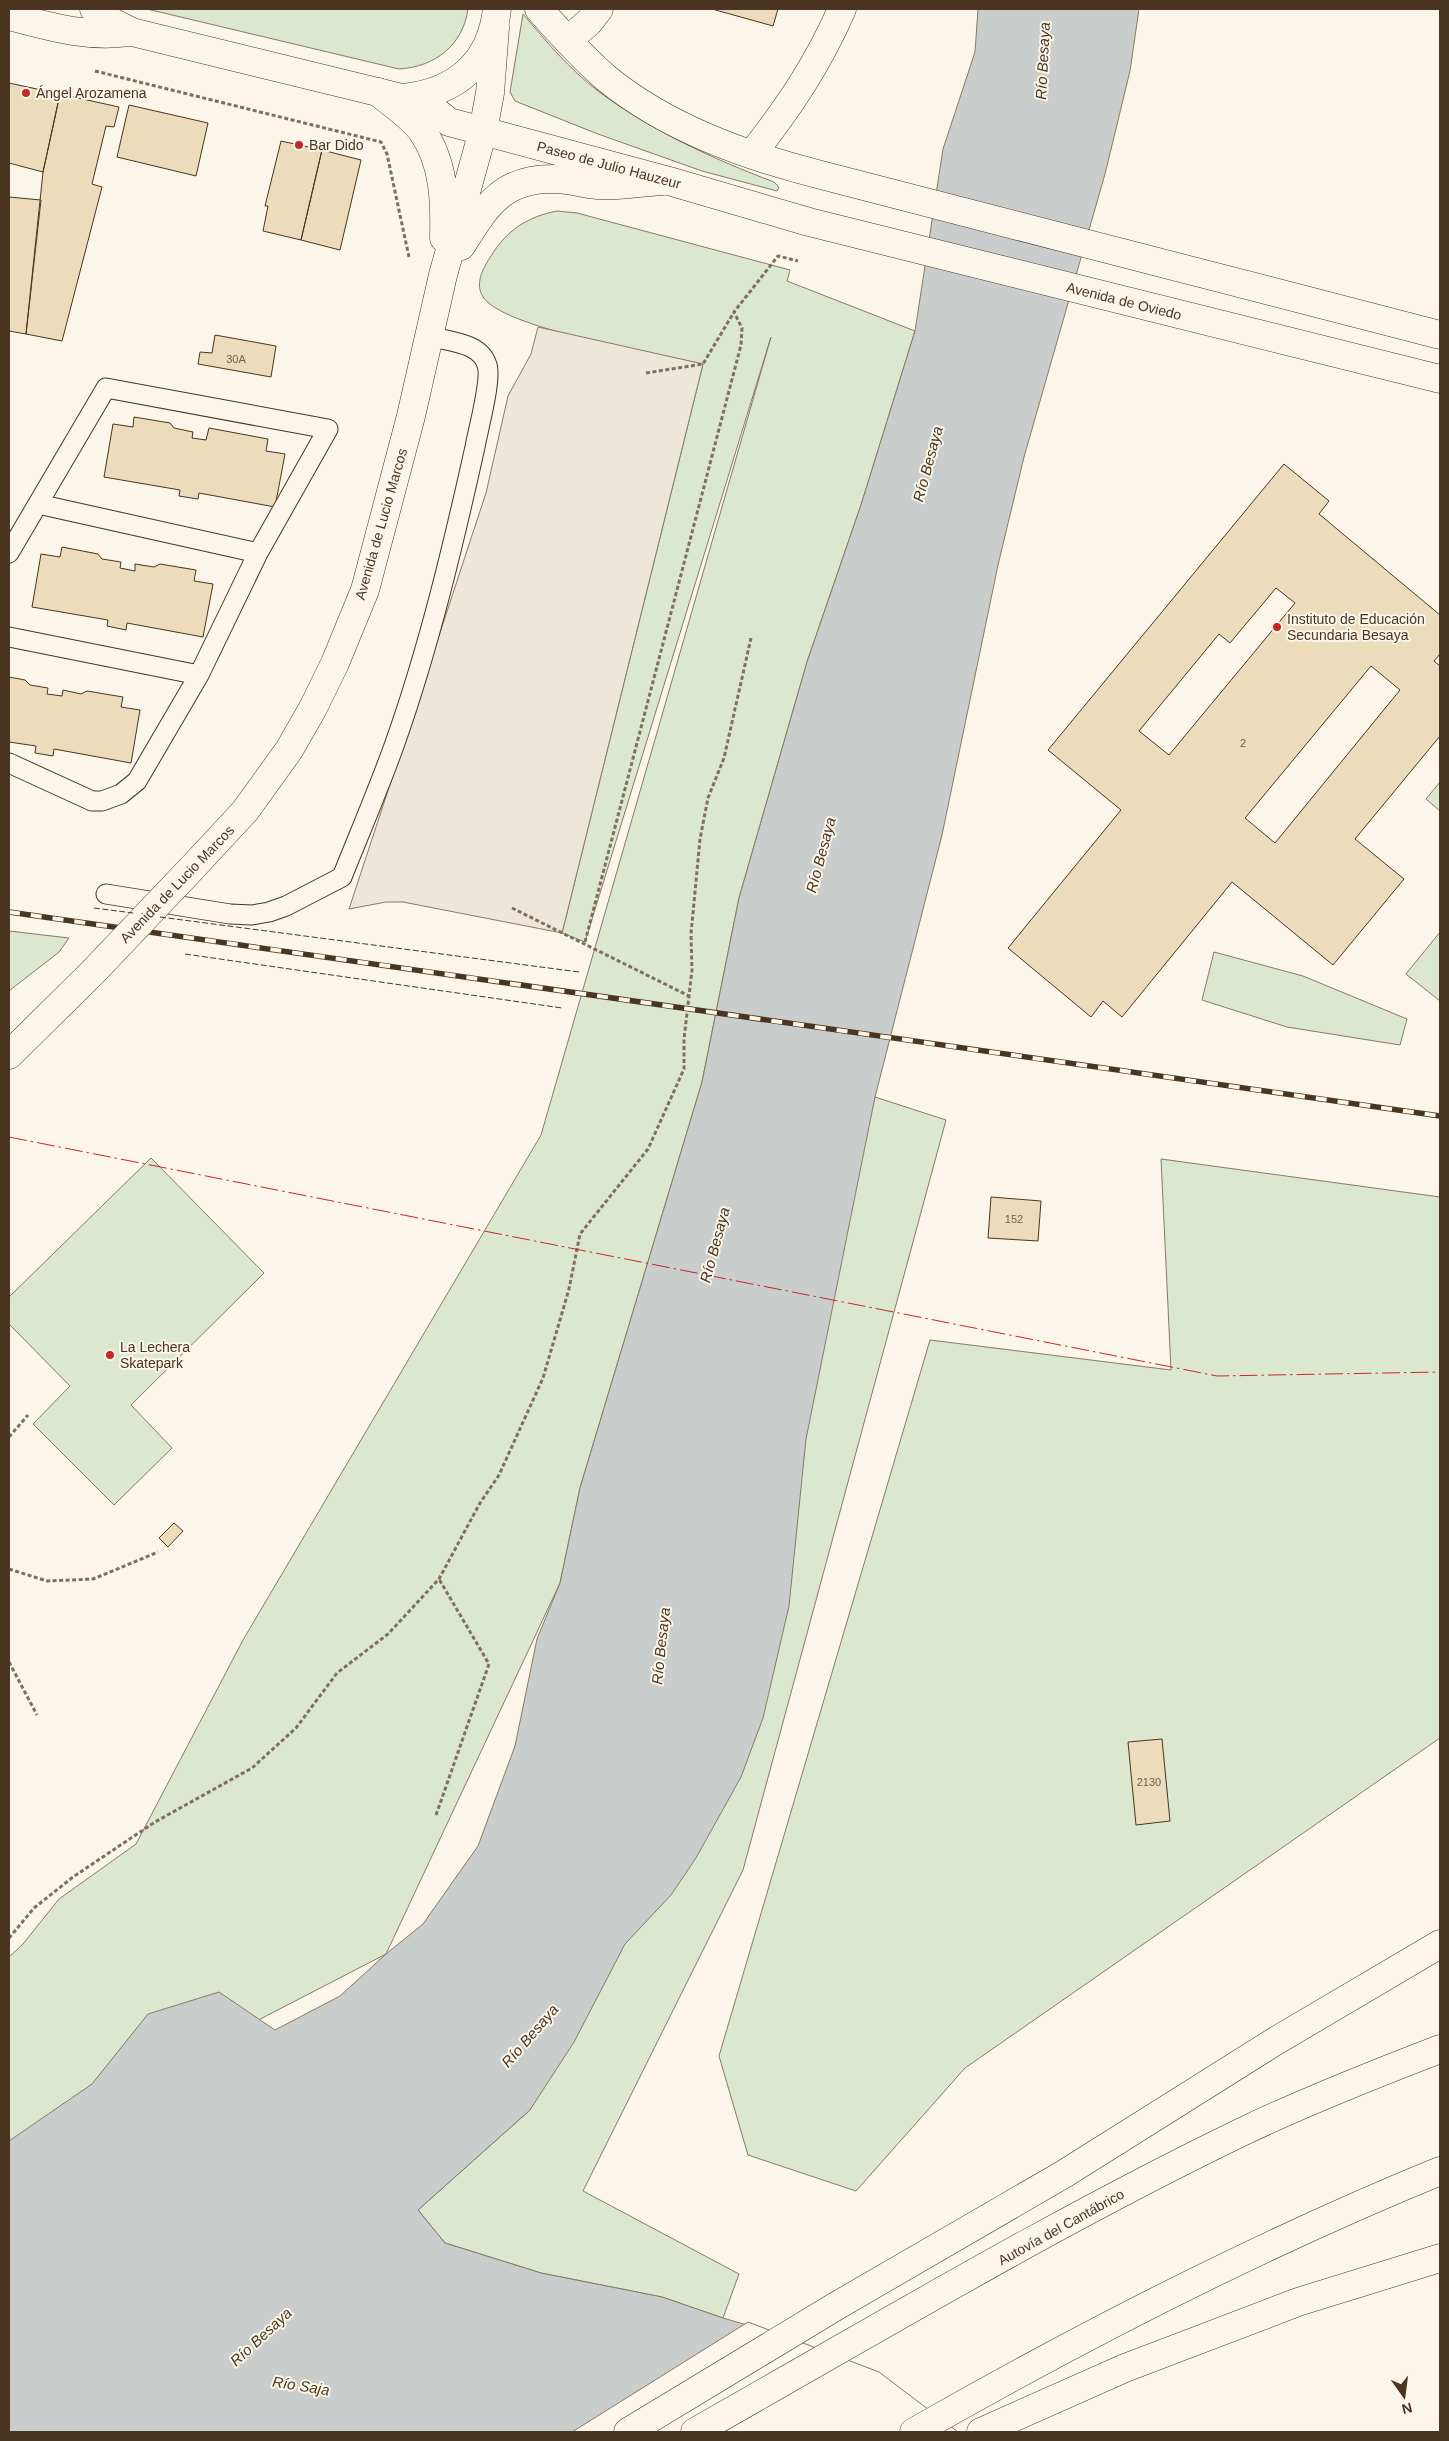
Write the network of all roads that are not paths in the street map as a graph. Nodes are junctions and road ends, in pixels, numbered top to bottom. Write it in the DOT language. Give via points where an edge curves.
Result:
graph roads {
  1 [pos="94,9"];
  2 [pos="539,9"];
  3 [pos="599,9"];
  4 [pos="842,9"];
  5 [pos="9,16"];
  6 [pos="496,19"];
  7 [pos="132,32"];
  8 [pos="568,40"];
  9 [pos="378,92"];
  10 [pos="416,96"];
  11 [pos="483,132"];
  12 [pos="752,154"];
  13 [pos="668,181"];
  14 [pos="809,222"];
  15 [pos="443,275"];
  16 [pos="1440,335"];
  17 [pos="429,336"];
  18 [pos="1440,379"];
  19 [pos="38,504"];
  20 [pos="9,553"];
  21 [pos="258,553"];
  22 [pos="9,638"];
  23 [pos="199,675"];
  24 [pos="9,764"];
  25 [pos="106,894"];
  26 [pos="9,1055"];
  27 [pos="1440,1944"];
  28 [pos="1440,2049"];
  29 [pos="1440,2171"];
  30 [pos="1440,2258"];
  31 [pos="628,2432"];
  32 [pos="695,2432"];
  33 [pos="914,2432"];
  34 [pos="981,2432"];
  1 -- 7 [label="main road" via="104,18"];
  2 -- 8 [label="main road"];
  3 -- 8 [label="main road"];
  4 -- 12 [label="main road" via="804,84"];
  5 -- 7 [label="main road" via="85,34"];
  6 -- 10 [label="main road" via="478,61 468,73 444,88"];
  6 -- 11 [label="main road, Avenida de Lucio Marcos"];
  7 -- 9 [label="main road"];
  8 -- 12 [label="main road" via="605,77 649,107 692,131"];
  9 -- 10 [label="main road" via="402,98"];
  9 -- 15 [label="main road" via="421,130 439,169 444,202"];
  10 -- 11 [label="main road, Paseo de Julio Hauzeur" via="449,122"];
  11 -- 13 [label="main road, Paseo de Julio Hauzeur"];
  11 -- 15 [label="main road, Avenida de Lucio Marcos"];
  12 -- 16 [label="main road" via="821,175"];
  13 -- 14 [label="main road, Paseo de Julio Hauzeur"];
  13 -- 15 [label="main road" via="599,185 552,178 508,189 488,204"];
  14 -- 18 [label="main road, Avenida de Oviedo"];
  15 -- 17 [label="main road, Avenida de Lucio Marcos"];
  17 -- 25 [label="lane" via="469,346 482,355 488,369 482,411 438,602 411,692 342,877 286,906 252,915"];
  17 -- 26 [label="main road, Avenida de Lucio Marcos, bridge" via="412,416 365,590 313,708 245,811 93,972"];
  19 -- 20 [label="lane"];
  19 -- 21 [label="lane"];
  19 -- 21 [label="lane" via="106,388 328,429"];
  21 -- 23 [label="lane"];
  22 -- 23 [label="lane"];
  23 -- 24 [label="lane" via="137,781 121,794 102,802 92,801"];
  27 -- 31 [label="main road" via="1274,2042 1064,2174"];
  28 -- 32 [label="main road, Autovía del Cantábrico" via="1247,2129 1086,2212"];
  29 -- 33 [label="main road" via="1267,2247 995,2386"];
  30 -- 34 [label="main road" via="1298,2302 1125,2368"];
}
